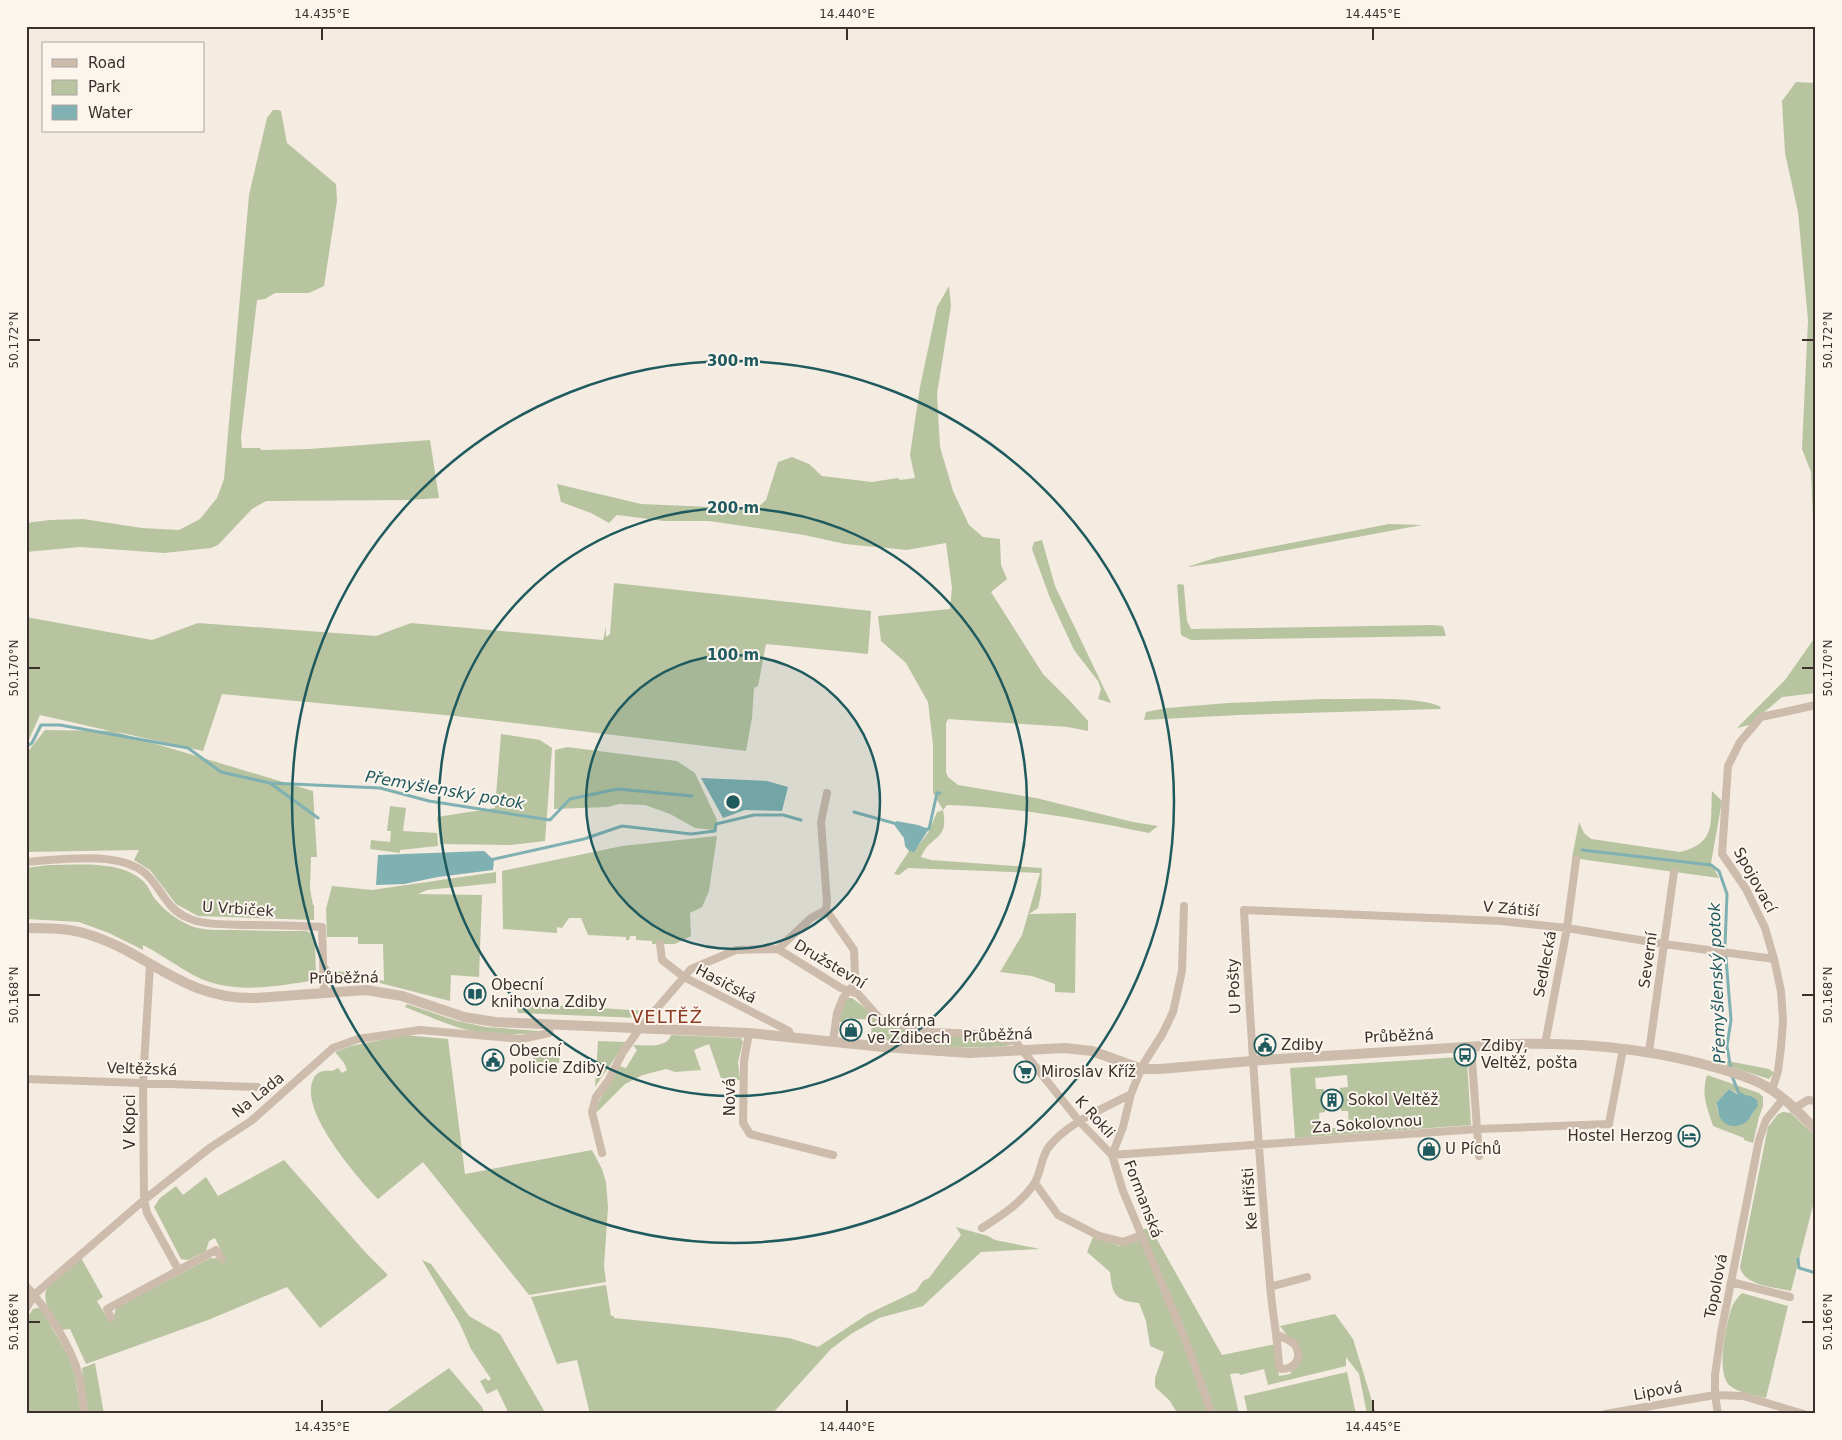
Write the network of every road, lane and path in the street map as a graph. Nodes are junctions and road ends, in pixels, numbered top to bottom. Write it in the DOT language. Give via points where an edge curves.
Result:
graph roads {
  1 [pos="1816,705"];
  2 [pos="828,793"];
  3 [pos="1576,860"];
  4 [pos="26,862"];
  5 [pos="1674,872"];
  6 [pos="1184,906"];
  7 [pos="826,910"];
  8 [pos="1244,910"];
  9 [pos="26,928"];
  10 [pos="1567,928"];
  11 [pos="660,944"];
  12 [pos="1664,944"];
  13 [pos="778,949"];
  14 [pos="1774,959"];
  15 [pos="150,966"];
  16 [pos="684,977"];
  17 [pos="324,992"];
  18 [pos="849,992"];
  19 [pos="550,1025"];
  20 [pos="640,1028"];
  21 [pos="749,1033"];
  22 [pos="791,1037"];
  23 [pos="833,1041"];
  24 [pos="1544,1044"];
  25 [pos="1471,1046"];
  26 [pos="1023,1049"];
  27 [pos="1623,1049"];
  28 [pos="1649,1052"];
  29 [pos="1253,1061"];
  30 [pos="1142,1069"];
  31 [pos="26,1079"];
  32 [pos="143,1082"];
  33 [pos="257,1087"];
  34 [pos="1772,1090"];
  35 [pos="1131,1094"];
  36 [pos="1783,1099"];
  37 [pos="1816,1101"];
  38 [pos="1794,1108"];
  39 [pos="1079,1122"];
  40 [pos="1478,1129"];
  41 [pos="1816,1130"];
  42 [pos="1260,1146"];
  43 [pos="602,1153"];
  44 [pos="833,1155"];
  45 [pos="1112,1155"];
  46 [pos="1479,1156"];
  47 [pos="1035,1183"];
  48 [pos="144,1200"];
  49 [pos="982,1228"];
  50 [pos="1142,1235"];
  51 [pos="222,1259"];
  52 [pos="179,1271"];
  53 [pos="1307,1278"];
  54 [pos="1731,1282"];
  55 [pos="26,1286"];
  56 [pos="1270,1287"];
  57 [pos="34,1295"];
  58 [pos="1790,1297"];
  59 [pos="26,1301"];
  60 [pos="26,1309"];
  61 [pos="112,1318"];
  62 [pos="1278,1335"];
  63 [pos="1716,1395"];
  64 [pos="84,1414"];
  65 [pos="1212,1414"];
  66 [pos="1605,1414"];
  67 [pos="1718,1414"];
  68 [pos="1804,1414"];
  1 -- 14 [label="street, Spojovací" via="1761,717 1740,742 1728,766 1722,854 1746,889 1765,928"];
  2 -- 7 [label="street" via="821,822"];
  3 -- 10 [label="street, Sedlecká"];
  4 -- 17 [label="street, U Vrbiček" via="69,858 123,862 146,874 167,902 185,917 220,924 322,927"];
  5 -- 12 [label="street, Severní"];
  6 -- 30 [label="street, Formanská" via="1182,971 1173,1012"];
  7 -- 13 [label="street" via="811,918"];
  7 -- 18 [label="street" via="854,950 855,975"];
  8 -- 10 [label="street, V Zátiší" via="1501,921"];
  8 -- 29 [label="street, U Pošty"];
  9 -- 15 [label="street, Průběžná" via="69,929 87,934 120,947"];
  10 -- 12 [label="street, V Zátiší"];
  10 -- 24 [label="street, Sedlecká"];
  11 -- 16 [label="street, Hasičská" via="662,960"];
  12 -- 14 [label="street, V Zátiší"];
  12 -- 28 [label="street, Severní"];
  13 -- 16 [label="street, Družstevní" via="736,950 691,969"];
  13 -- 18 [label="street, Družstevní"];
  14 -- 34 [label="street, Spojovací" via="1783,1021 1778,1071"];
  15 -- 17 [label="street, Průběžná" via="194,988 239,999"];
  15 -- 32 [label="street, V Kopci"];
  16 -- 20 [label="street, Družstevní"];
  16 -- 22 [label="street, Hasičská" via="789,1031"];
  17 -- 19 [label="street, Průběžná" via="385,992 464,1018"];
  18 -- 23 [label="street" via="837,1013"];
  18 -- 26 [label="street, Družstevní" via="858,994 881,1020 931,1032 978,1034 1015,1041"];
  19 -- 20 [label="street, Průběžná"];
  19 -- 48 [label="street, Na Lada" via="550,1033 521,1039 420,1030 343,1043 328,1052 251,1121 211,1147"];
  20 -- 21 [label="street, Průběžná"];
  20 -- 43 [label="street, Družstevní" via="596,1097 592,1117"];
  21 -- 22 [label="street, Průběžná"];
  21 -- 44 [label="street, Nová" via="744,1061 743,1123 750,1134"];
  22 -- 23 [label="street, Průběžná"];
  23 -- 26 [label="street, Průběžná" via="969,1052"];
  24 -- 25 [label="street, Průběžná"];
  24 -- 27 [label="street, Průběžná"];
  25 -- 29 [label="street, Průběžná"];
  25 -- 40 [label="street"];
  26 -- 30 [label="street, Průběžná" via="1092,1051"];
  26 -- 39 [label="street, K Rokli"];
  27 -- 28 [label="street, Průběžná"];
  27 -- 40 [label="street, Za Sokolovnou" via="1609,1124"];
  28 -- 34 [label="street, Průběžná" via="1731,1072"];
  29 -- 30 [label="street, Průběžná"];
  29 -- 42 [label="street, Ke Hřišti"];
  30 -- 35 [label="street, Formanská"];
  31 -- 32 [label="street, Veltěžská"];
  32 -- 33 [label="street, Veltěžská"];
  32 -- 48 [label="street, V Kopci"];
  34 -- 36 [label="street, Průběžná"];
  35 -- 39 [label="street"];
  35 -- 45 [label="street, Formanská"];
  36 -- 38 [label="street, Průběžná"];
  36 -- 54 [label="street, Topolová" via="1768,1116 1762,1130"];
  37 -- 38 [label="street" via="1808,1100"];
  38 -- 41 [label="street, Průběžná"];
  39 -- 45 [label="street, K Rokli"];
  39 -- 47 [label="street" via="1047,1149"];
  40 -- 42 [label="street, Za Sokolovnou"];
  40 -- 46 [label="street"];
  42 -- 45 [label="street, Za Sokolovnou"];
  42 -- 56 [label="street, Ke Hřišti"];
  45 -- 50 [label="street, Formanská"];
  47 -- 49 [label="street" via="1011,1209"];
  47 -- 50 [label="street" via="1058,1215 1099,1236 1123,1242"];
  48 -- 52 [label="street, V Kopci" via="147,1213"];
  48 -- 57 [label="street, Na Lada"];
  50 -- 65 [label="street, Formanská"];
  51 -- 52 [label="street" via="214,1246"];
  52 -- 61 [label="street" via="107,1309"];
  53 -- 56 [label="street"];
  54 -- 58 [label="street"];
  54 -- 63 [label="street, Topolová" via="1714,1376"];
  55 -- 57 [label="street"];
  56 -- 62 [label="street, Ke Hřišti"];
  57 -- 59 [label="street"];
  57 -- 60 [label="street, Na Lada"];
  57 -- 64 [label="street" via="72,1358 78,1374"];
  63 -- 66 [label="street, Lipová"];
  63 -- 67 [label="street, Topolová"];
  63 -- 68 [label="street" via="1743,1396"];
}
